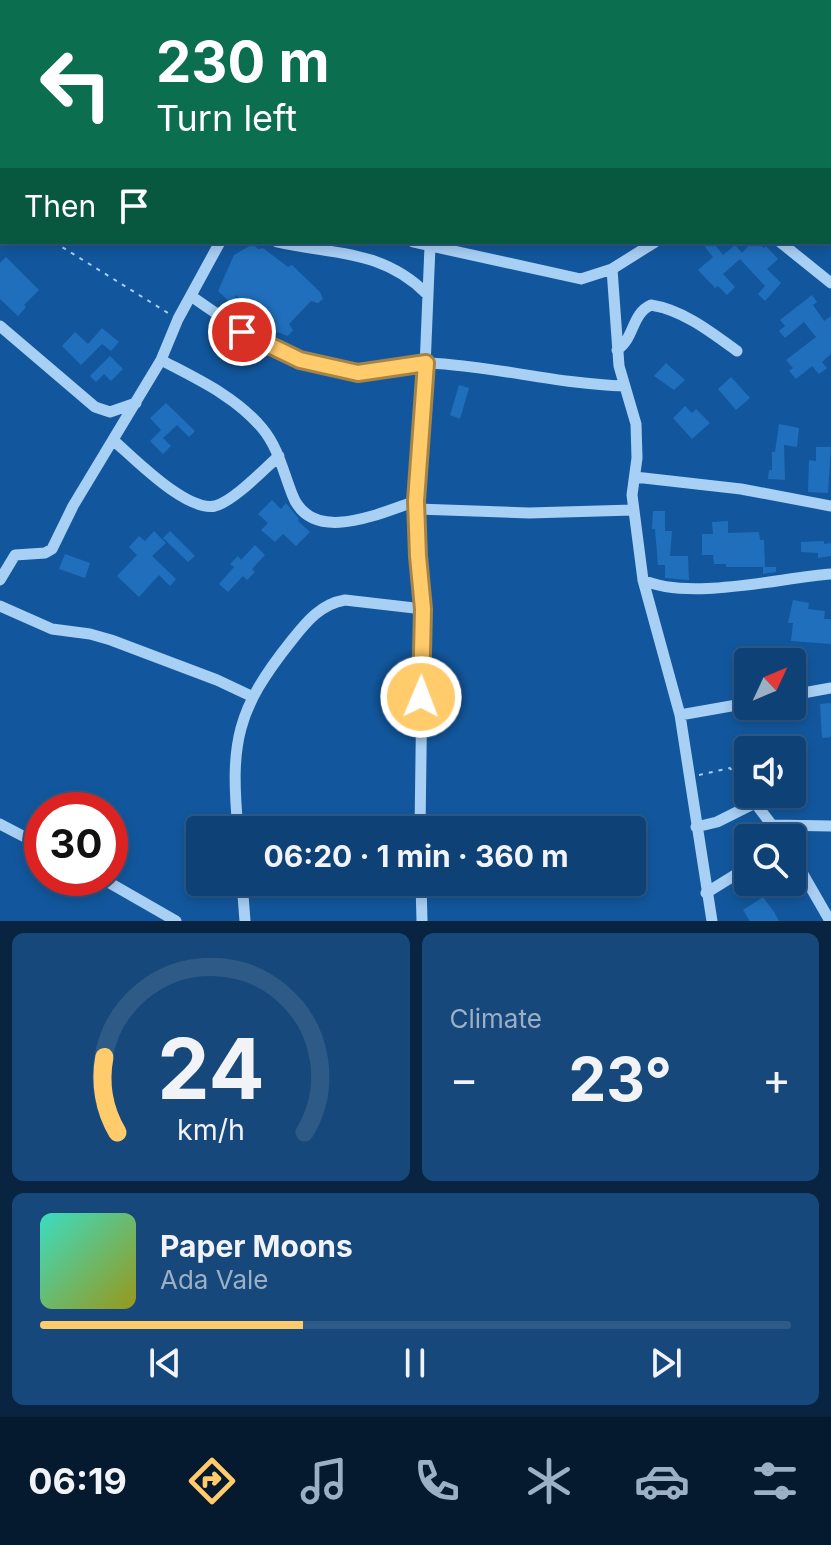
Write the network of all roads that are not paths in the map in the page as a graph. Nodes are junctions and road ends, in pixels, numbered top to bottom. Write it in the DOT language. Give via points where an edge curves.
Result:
graph roads {
  1 [pos="219,244"];
  2 [pos="293,244"];
  3 [pos="652,244"];
  4 [pos="782,244"];
  5 [pos="427,245"];
  6 [pos="612,269"];
  7 [pos="831,283"];
  8 [pos="427,294"];
  9 [pos="191,296"];
  10 [pos="0,326"];
  11 [pos="617,350"];
  12 [pos="737,351"];
  13 [pos="161,360"];
  14 [pos="426,363"];
  15 [pos="624,386"];
  16 [pos="136,403"];
  17 [pos="113,440"];
  18 [pos="279,456"];
  19 [pos="635,477"];
  20 [pos="417,505"];
  21 [pos="831,506"];
  22 [pos="633,510"];
  23 [pos="831,574"];
  24 [pos="0,580"];
  25 [pos="643,580"];
  26 [pos="0,606"];
  27 [pos="423,609"];
  28 [pos="831,688"];
  29 [pos="806,692"];
  30 [pos="251,696"];
  31 [pos="734,705"];
  32 [pos="680,715"];
  33 [pos="238,816"];
  34 [pos="420,816"];
  35 [pos="0,824"];
  36 [pos="772,824"];
  37 [pos="806,826"];
  38 [pos="831,826"];
  39 [pos="696,827"];
  40 [pos="24,837"];
  41 [pos="734,876"];
  42 [pos="806,879"];
  43 [pos="128,893"];
  44 [pos="706,893"];
  45 [pos="243,896"];
  46 [pos="421,896"];
  47 [pos="176,921"];
  48 [pos="245,921"];
  49 [pos="422,921"];
  50 [pos="712,921"];
  51 [pos="830,921"];
  1 -- 9 [label="street"];
  2 -- 8 [label="street" via="381,262"];
  3 -- 6 [label="street"];
  4 -- 7 [label="street"];
  5 -- 6 [label="street" via="572,278"];
  5 -- 8 [label="street"];
  6 -- 11 [label="street"];
  8 -- 14 [label="street"];
  9 -- 13 [label="street"];
  9 -- 14 [label="street" via="242,332 300,360 358,373"];
  10 -- 16 [label="street" via="95,407 110,412"];
  11 -- 12 [label="street" via="630,338 641,311 651,305 697,323"];
  11 -- 15 [label="street"];
  13 -- 16 [label="street"];
  13 -- 18 [label="street" via="239,405 263,429"];
  14 -- 15 [label="street"];
  14 -- 20 [label="street"];
  15 -- 19 [label="street" via="636,424"];
  16 -- 17 [label="street"];
  17 -- 18 [label="street" via="176,493 206,506 228,499"];
  17 -- 24 [label="street" via="52,549 15,555"];
  18 -- 20 [label="street" via="295,503 316,522"];
  19 -- 21 [label="street"];
  19 -- 22 [label="street"];
  20 -- 22 [label="street" via="529,513"];
  20 -- 27 [label="street"];
  22 -- 25 [label="street"];
  23 -- 25 [label="street" via="681,589"];
  25 -- 32 [label="street"];
  26 -- 30 [label="street" via="52,629 111,640"];
  27 -- 30 [label="street" via="345,600 323,607 296,634"];
  27 -- 34 [label="street"];
  28 -- 29 [label="street"];
  30 -- 33 [label="street" via="236,751"];
  31 -- 32 [label="street"];
  32 -- 39 [label="street"];
  35 -- 40 [label="street"];
  36 -- 39 [label="street" via="755,803"];
  37 -- 38 [label="street"];
  39 -- 44 [label="street"];
  41 -- 44 [label="street"];
  42 -- 51 [label="street"];
  43 -- 47 [label="street"];
  44 -- 50 [label="street"];
  45 -- 48 [label="street"];
  46 -- 49 [label="street"];
}
